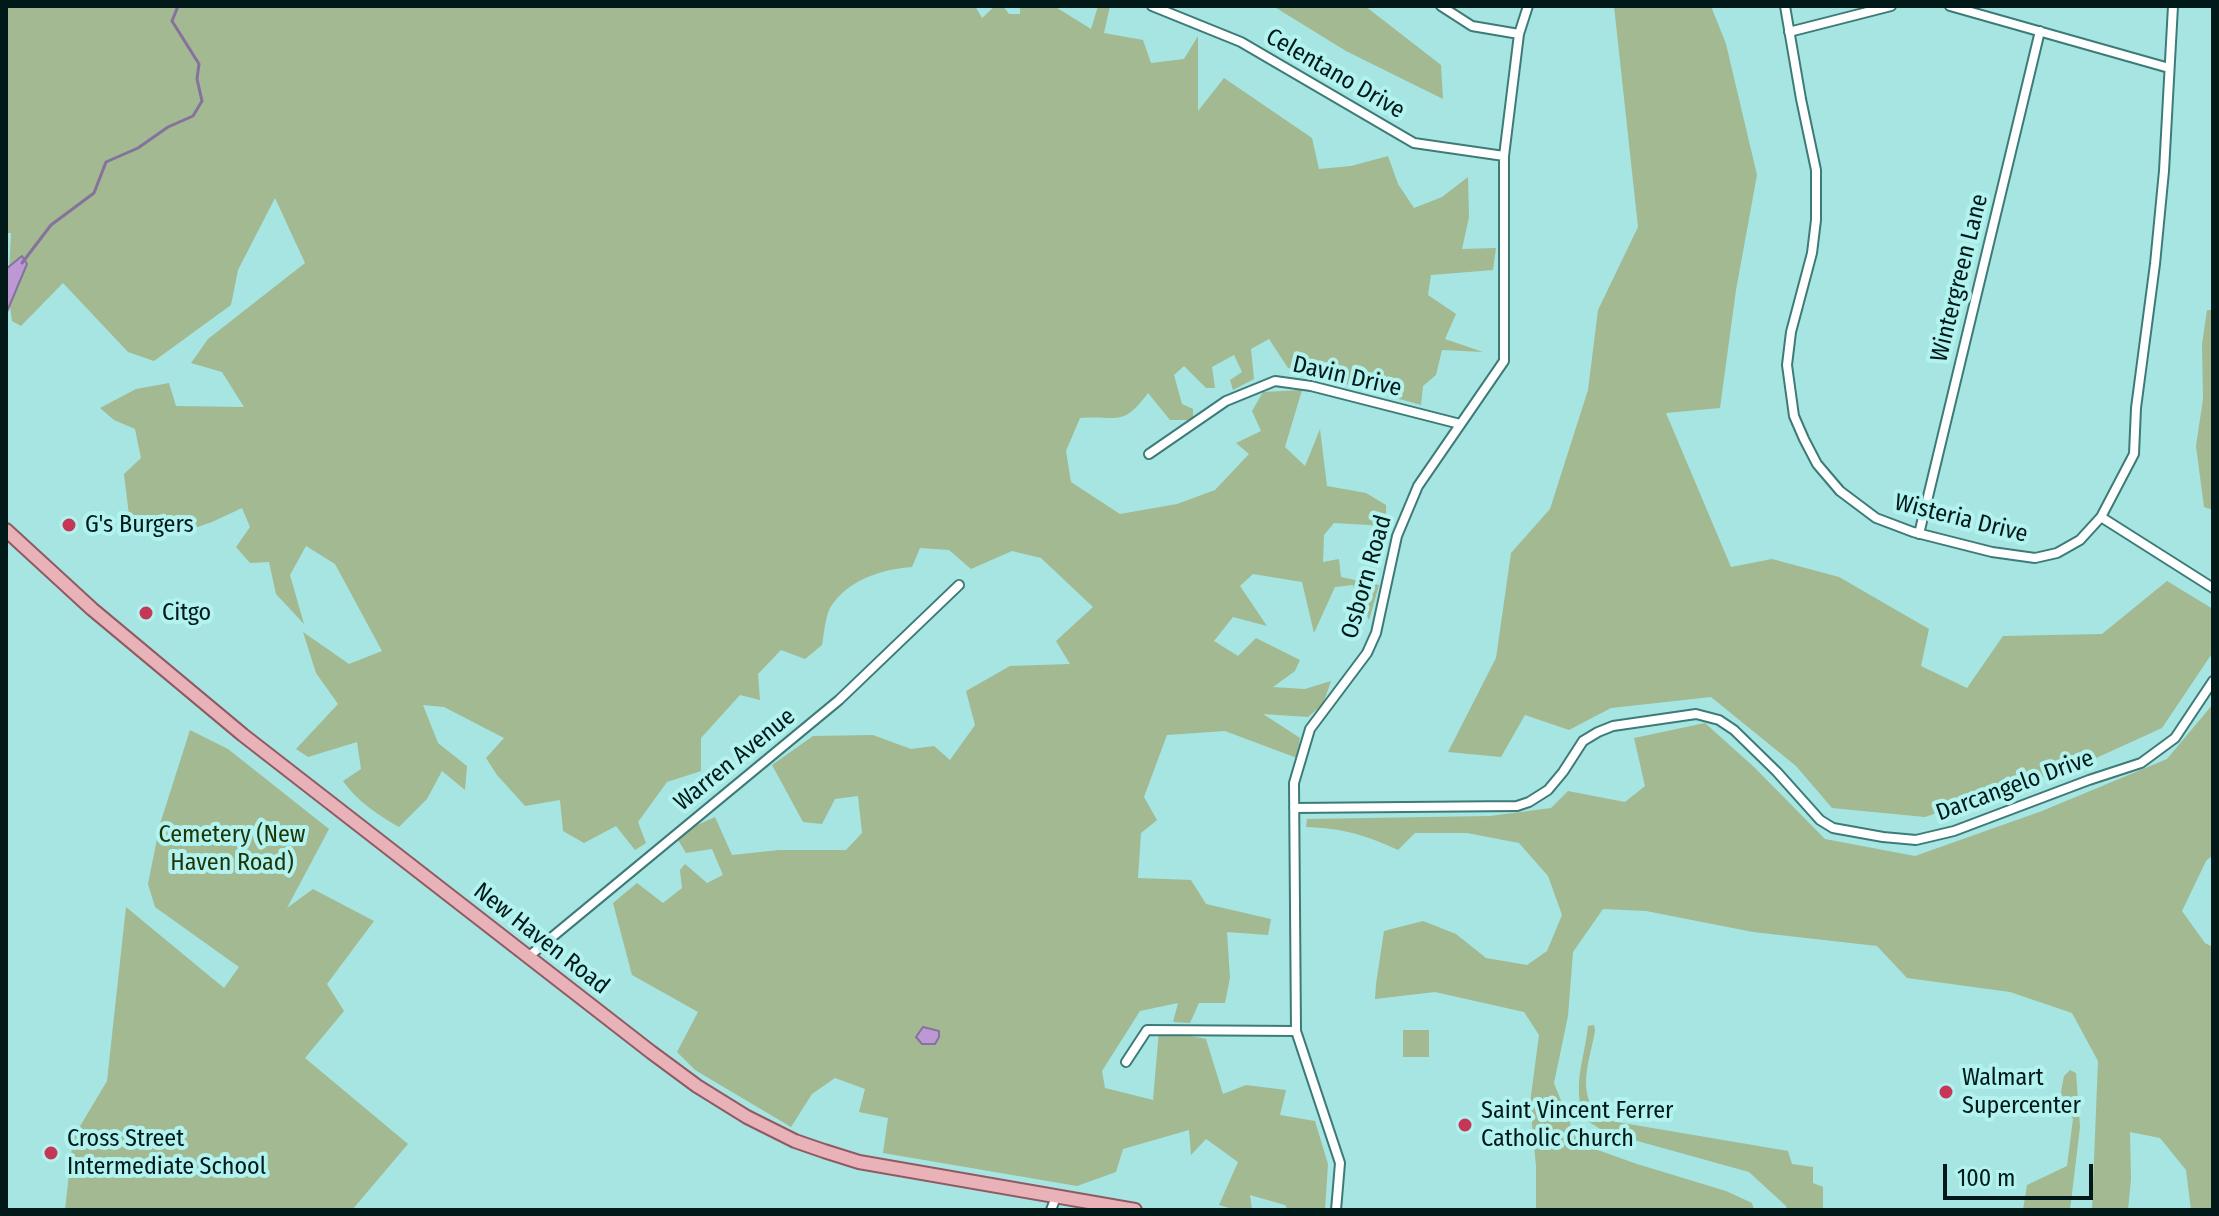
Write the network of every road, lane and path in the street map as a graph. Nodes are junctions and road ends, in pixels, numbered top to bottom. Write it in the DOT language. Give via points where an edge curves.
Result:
graph roads {
  1 [pos="1152,6"];
  2 [pos="1441,6"];
  3 [pos="1528,6"];
  4 [pos="1785,6"];
  5 [pos="1891,6"];
  6 [pos="1950,6"];
  7 [pos="2173,6"];
  8 [pos="2040,31"];
  9 [pos="1789,32"];
  10 [pos="1519,34"];
  11 [pos="2169,68"];
  12 [pos="1504,156"];
  13 [pos="1460,424"];
  14 [pos="1149,454"];
  15 [pos="2101,517"];
  16 [pos="6,530"];
  17 [pos="1919,534"];
  18 [pos="959,585"];
  19 [pos="2213,588"];
  20 [pos="2213,681"];
  21 [pos="1294,808"];
  22 [pos="528,957"];
  23 [pos="1296,1031"];
  24 [pos="1126,1062"];
  25 [pos="1056,1197"];
  26 [pos="1051,1210"];
  27 [pos="1135,1210"];
  28 [pos="1336,1210"];
  1 -- 12 [label="street, Celentano Drive" via="1241,42 1414,143"];
  2 -- 10 [label="street" via="1472,26"];
  3 -- 10 [label="street, Osborn Road"];
  4 -- 9 [label="street, Wisteria Drive"];
  5 -- 9 [label="street"];
  6 -- 8 [label="street"];
  7 -- 11 [label="street, Wisteria Drive"];
  8 -- 11 [label="street"];
  8 -- 17 [label="street, Wintergreen Lane"];
  9 -- 17 [label="street, Wisteria Drive" via="1816,170 1812,253 1787,365 1794,416 1817,464 1840,491 1876,518"];
  10 -- 12 [label="street, Osborn Road"];
  11 -- 15 [label="street, Wisteria Drive" via="2164,171 2134,454"];
  12 -- 13 [label="street, Osborn Road" via="1504,361"];
  13 -- 14 [label="street, Davin Drive" via="1275,381 1226,401"];
  13 -- 21 [label="street, Osborn Road" via="1418,486 1399,531 1367,653 1310,729 1294,783"];
  15 -- 17 [label="street, Wisteria Drive" via="2080,540 2035,558"];
  15 -- 19 [label="street"];
  16 -- 22 [label="main road, New Haven Road" via="243,735"];
  18 -- 22 [label="street, Warren Avenue" via="839,700"];
  20 -- 21 [label="street, Darcangelo Drive" via="2175,738 2141,763 1916,840 1833,828 1734,730 1696,714 1598,732 1583,741 1548,790 1517,806"];
  21 -- 23 [label="street, Osborn Road"];
  22 -- 25 [label="main road, New Haven Road" via="697,1086 795,1141 859,1162"];
  23 -- 24 [label="street" via="1147,1030"];
  23 -- 28 [label="street, Osborn Road" via="1340,1163"];
  25 -- 26 [label="street"];
  25 -- 27 [label="main road, New Haven Road"];
}
